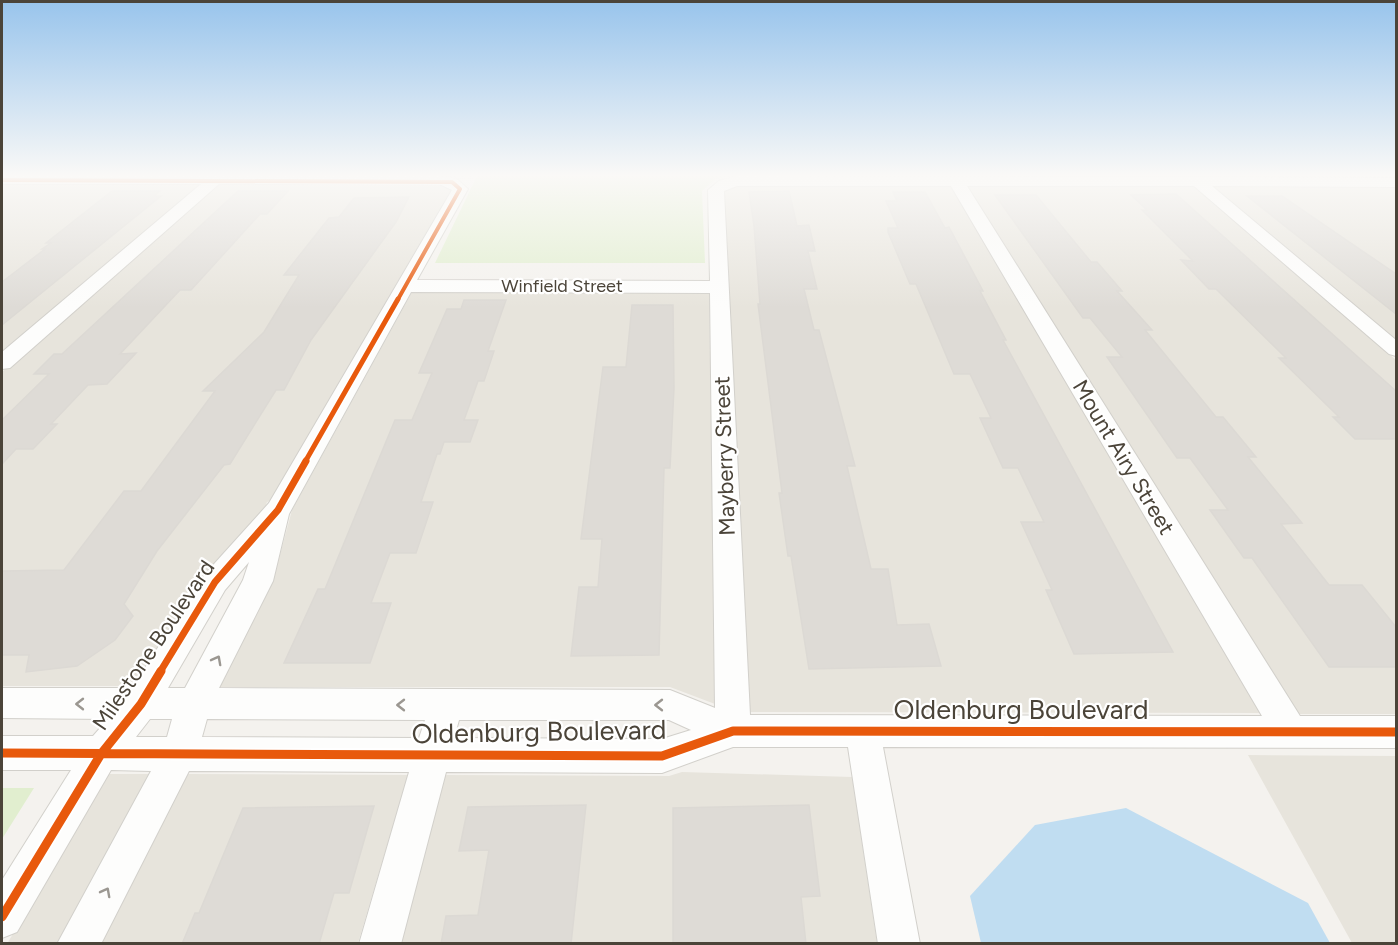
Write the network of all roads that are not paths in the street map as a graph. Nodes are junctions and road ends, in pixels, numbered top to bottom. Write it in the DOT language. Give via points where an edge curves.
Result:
graph roads {
  1 [pos="168,220"];
  2 [pos="442,220"];
  3 [pos="717,220"];
  4 [pos="980,220"];
  5 [pos="1242,220"];
  6 [pos="409,279"];
  7 [pos="718,280"];
  8 [pos="1396,350"];
  9 [pos="2,363"];
  10 [pos="278,510"];
  11 [pos="2,703"];
  12 [pos="141,704"];
  13 [pos="194,704"];
  14 [pos="446,705"];
  15 [pos="733,731"];
  16 [pos="863,731"];
  17 [pos="1291,732"];
  18 [pos="1396,732"];
  19 [pos="2,753"];
  20 [pos="101,754"];
  21 [pos="178,754"];
  22 [pos="432,755"];
  23 [pos="2,917"];
  24 [pos="78,944"];
  25 [pos="380,944"];
  26 [pos="899,944"];
  1 -- 9 [label="street"];
  2 -- 6 [label="street, Milestone Boulevard"];
  3 -- 7 [label="street, Mayberry Street"];
  4 -- 17 [label="street, Mount Airy Street"];
  5 -- 8 [label="street"];
  6 -- 7 [label="street, Winfield Street"];
  6 -- 10 [label="street, Milestone Boulevard"];
  7 -- 15 [label="street, Mayberry Street"];
  10 -- 12 [label="street, Milestone Boulevard" via="215,582"];
  13 -- 10 [label="street, Milestone Boulevard, one-way" via="258,581"];
  12 -- 11 [label="street, Oldenburg Boulevard, one-way"];
  12 -- 13 [label="street, Oldenburg Boulevard"];
  12 -- 20 [label="street, Milestone Boulevard"];
  14 -- 13 [label="street, Oldenburg Boulevard, one-way"];
  13 -- 21 [label="street, Milestone Boulevard"];
  15 -- 14 [label="street, Oldenburg Boulevard, one-way" via="670,705"];
  14 -- 22 [label="street"];
  15 -- 16 [label="street, Oldenburg Boulevard"];
  15 -- 22 [label="street, Oldenburg Boulevard" via="669,755"];
  16 -- 17 [label="street, Oldenburg Boulevard"];
  16 -- 26 [label="street"];
  17 -- 18 [label="street, Oldenburg Boulevard"];
  19 -- 20 [label="street, Oldenburg Boulevard"];
  20 -- 21 [label="street, Oldenburg Boulevard"];
  20 -- 23 [label="street, Milestone Boulevard"];
  21 -- 22 [label="street, Oldenburg Boulevard"];
  24 -- 21 [label="street, Milestone Boulevard, one-way"];
  22 -- 25 [label="street"];
}
